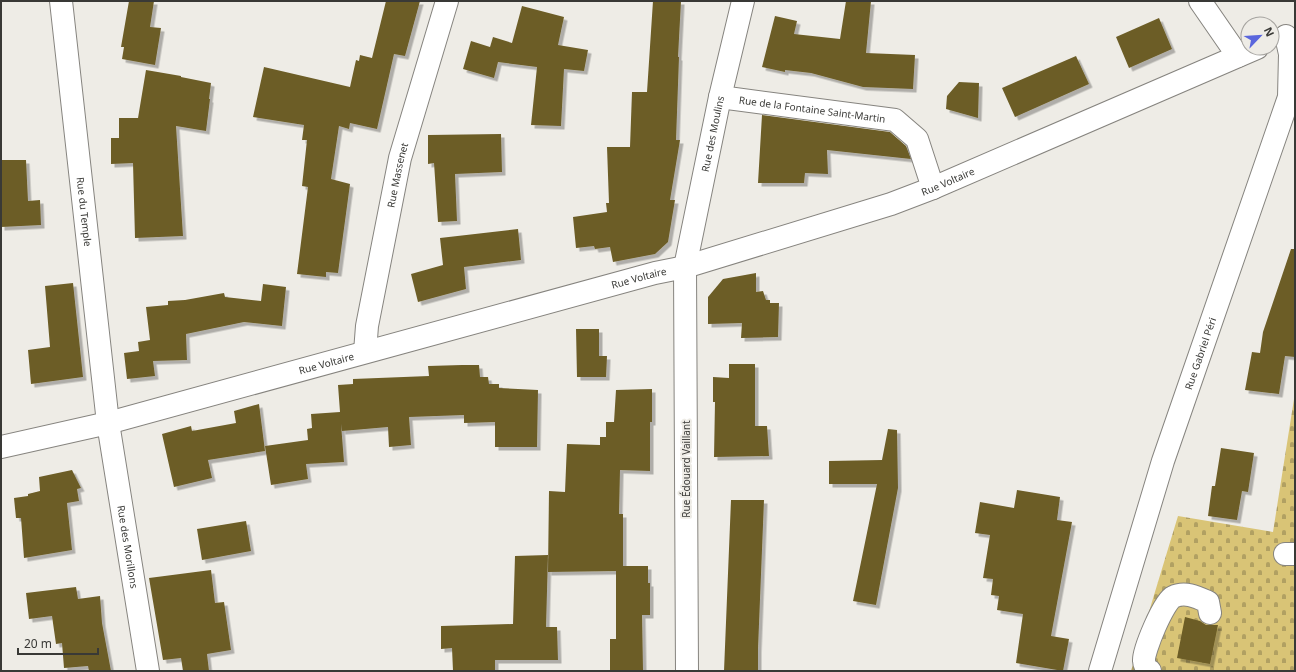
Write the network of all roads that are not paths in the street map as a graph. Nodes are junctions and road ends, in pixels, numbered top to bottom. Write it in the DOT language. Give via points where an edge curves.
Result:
graph roads {
  1 [pos="61,1"];
  2 [pos="447,1"];
  3 [pos="743,1"];
  4 [pos="1200,1"];
  5 [pos="1284,36"];
  6 [pos="1240,44"];
  7 [pos="1240,55"];
  8 [pos="720,97"];
  9 [pos="933,188"];
  10 [pos="685,267"];
  11 [pos="365,352"];
  12 [pos="108,423"];
  13 [pos="1,447"];
  14 [pos="1210,613"];
  15 [pos="148,671"];
  16 [pos="687,671"];
  17 [pos="1100,671"];
  18 [pos="1150,671"];
  1 -- 12 [label="street, Rue du Temple"];
  2 -- 11 [label="street, Rue Massenet" via="400,158 367,326"];
  3 -- 8 [label="street, Rue des Moulins"];
  4 -- 6 [label="street"];
  5 -- 17 [label="street, Rue Gabriel Péri" via="1290,54 1289,97 1163,461"];
  7 -- 9 [label="street, Rue Voltaire"];
  8 -- 9 [label="street, Rue de la Fontaine Saint-Martin" via="895,120 917,139"];
  8 -- 10 [label="street, Rue des Moulins"];
  9 -- 10 [label="street, Rue Voltaire" via="891,204"];
  10 -- 11 [label="street, Rue Voltaire"];
  10 -- 16 [label="street, Rue Édouard Vaillant"];
  11 -- 12 [label="street, Rue Voltaire"];
  12 -- 13 [label="street, Rue Voltaire"];
  12 -- 15 [label="street, Rue des Morillons"];
  14 -- 18 [label="street" via="1208,602 1197,597 1184,594 1171,597 1164,607 1146,650 1144,662"];
}
